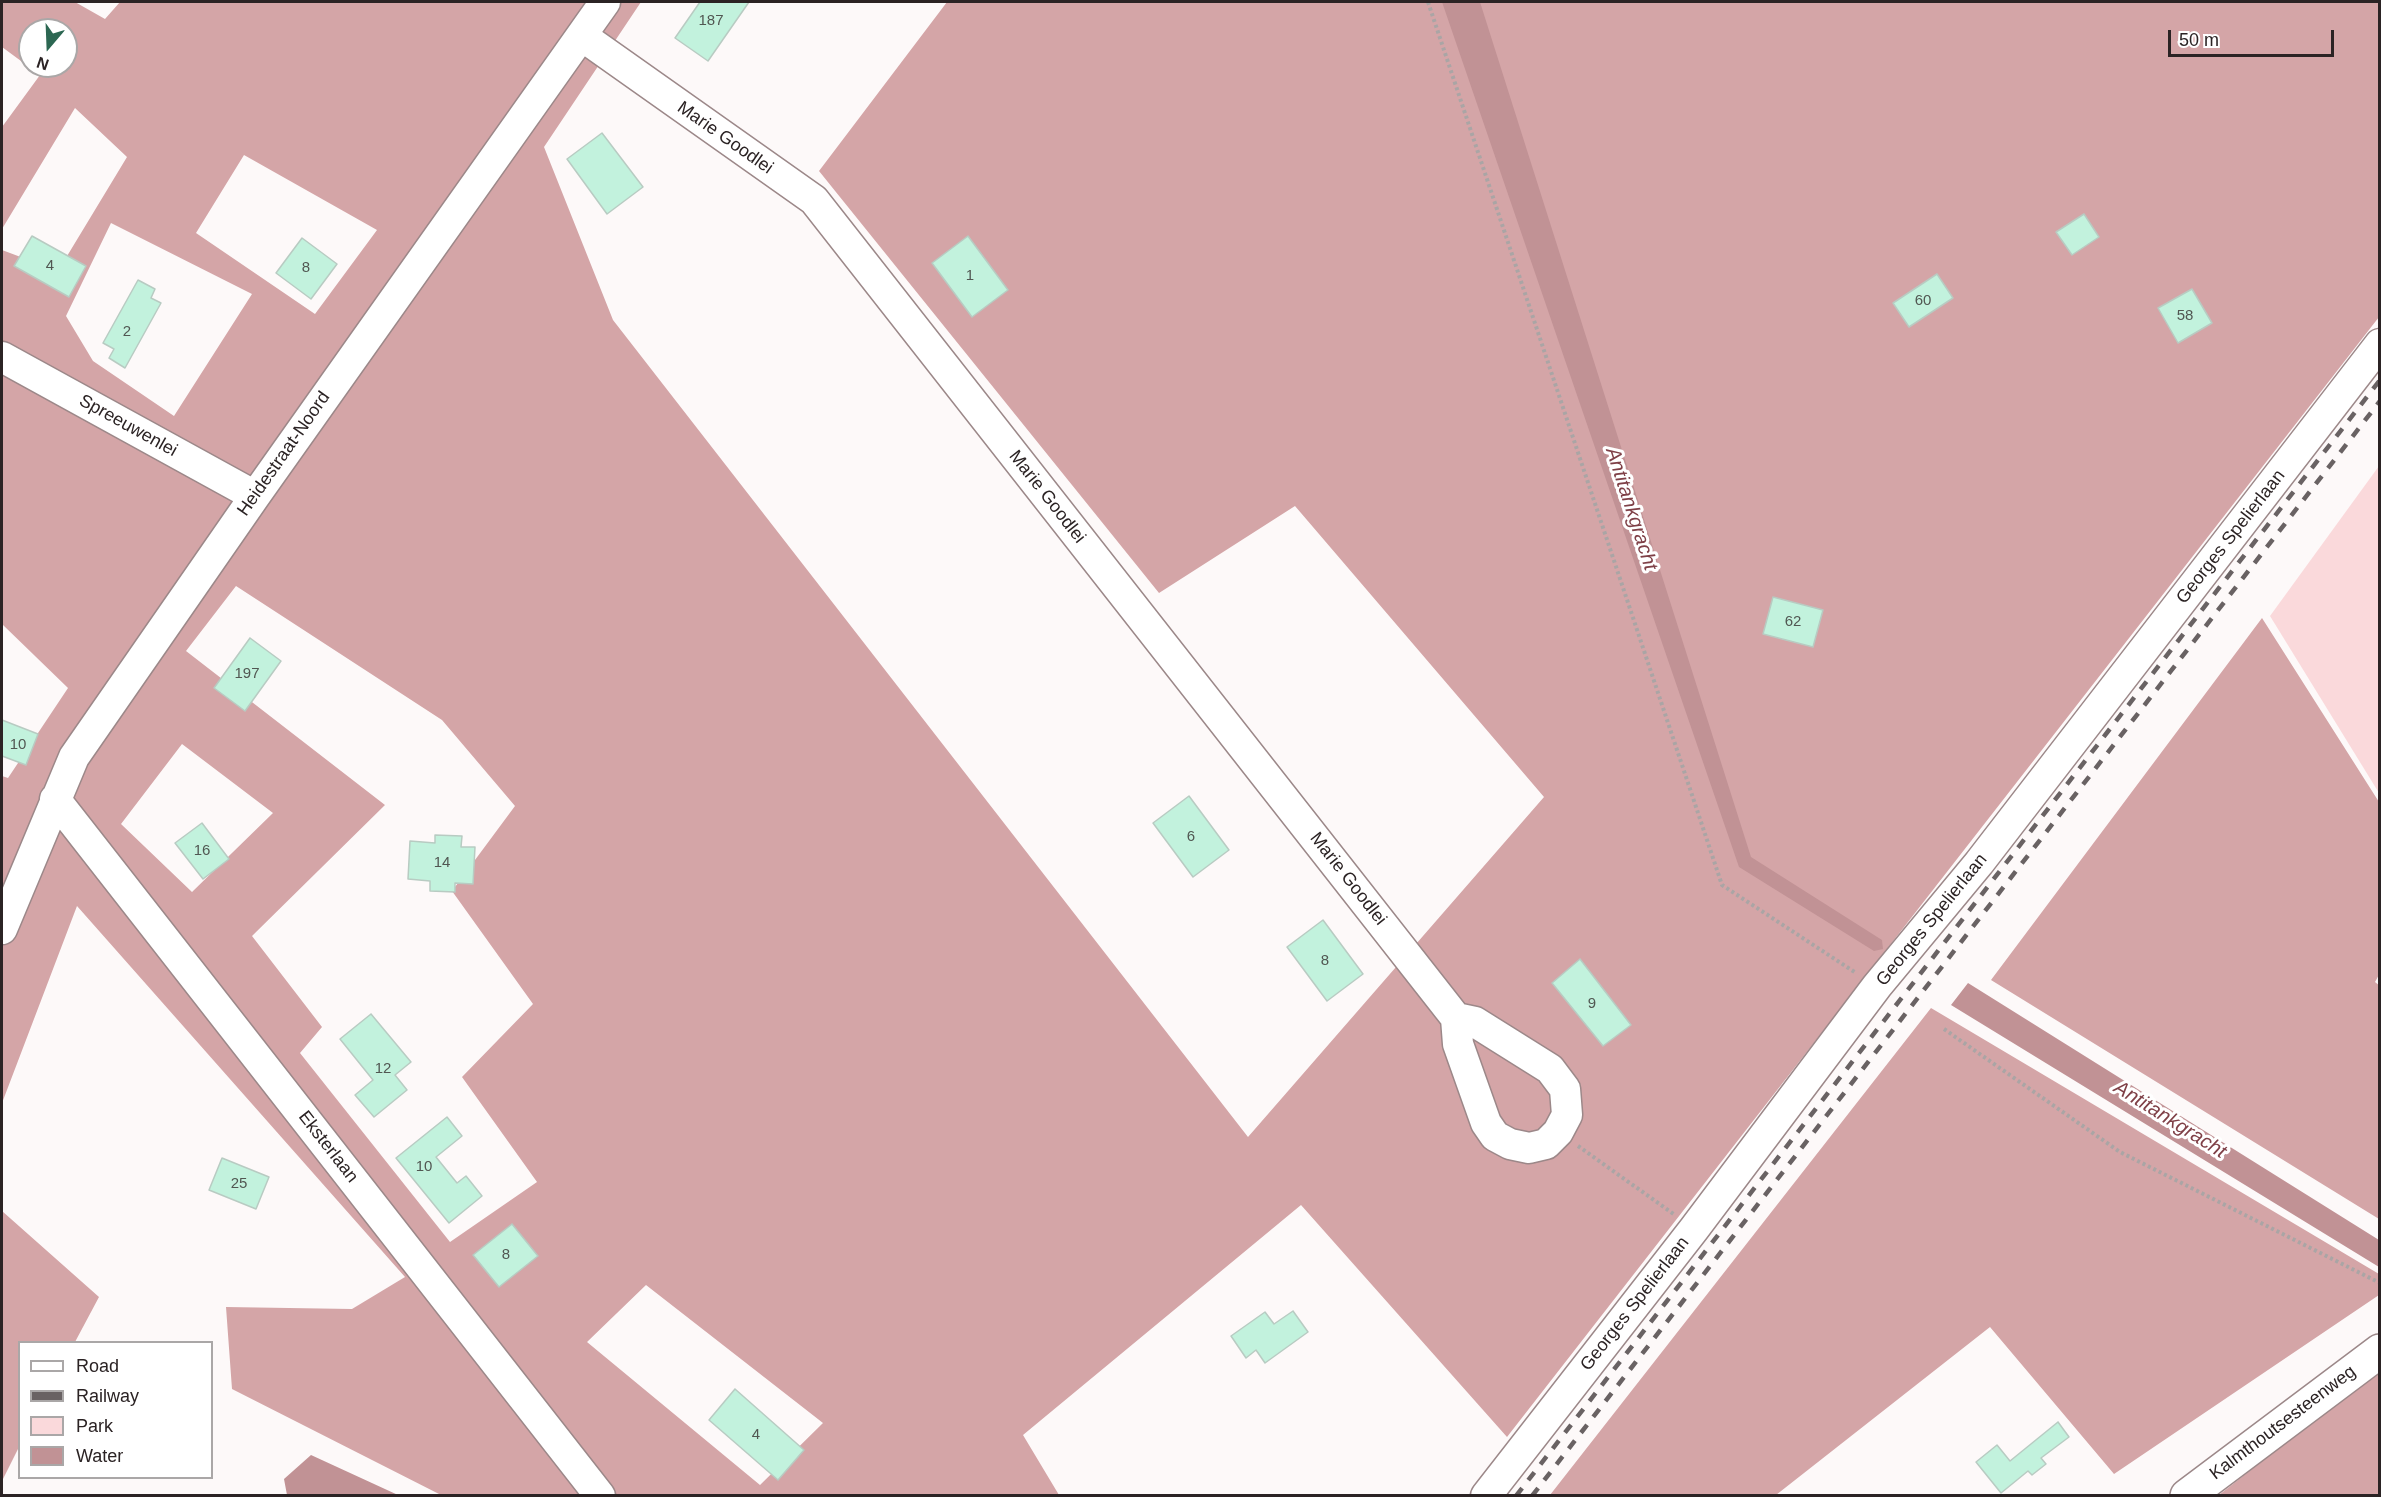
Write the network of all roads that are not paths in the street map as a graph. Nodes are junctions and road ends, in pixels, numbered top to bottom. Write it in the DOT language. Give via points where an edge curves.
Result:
graph roads {
  1 [pos="604,2"];
  2 [pos="582,36"];
  3 [pos="2379,345"];
  4 [pos="2,357"];
  5 [pos="255,495"];
  6 [pos="55,799"];
  7 [pos="2,928"];
  8 [pos="1456,1017"];
  9 [pos="2379,1351"];
  10 [pos="600,1496"];
  11 [pos="1485,1496"];
  12 [pos="2187,1496"];
  1 -- 2 [label="street, Heidestraat-Noord"];
  2 -- 5 [label="street, Heidestraat-Noord"];
  2 -- 8 [label="street, Marie Goodlei" via="814,200"];
  3 -- 11 [label="street, Georges Spelierlaan" via="1979,863 1877,986"];
  4 -- 5 [label="street, Spreeuwenlei"];
  5 -- 6 [label="street, Heidestraat-Noord" via="74,757"];
  6 -- 7 [label="street, Heidestraat-Noord"];
  6 -- 10 [label="street, Eksterlaan"];
  8 -- 8 [label="street" via="1458,1044 1486,1124 1510,1144 1529,1148 1546,1144 1567,1115 1565,1089 1550,1069 1475,1022"];
  9 -- 12 [label="main road, Kalmthoutsesteenweg"];
}
